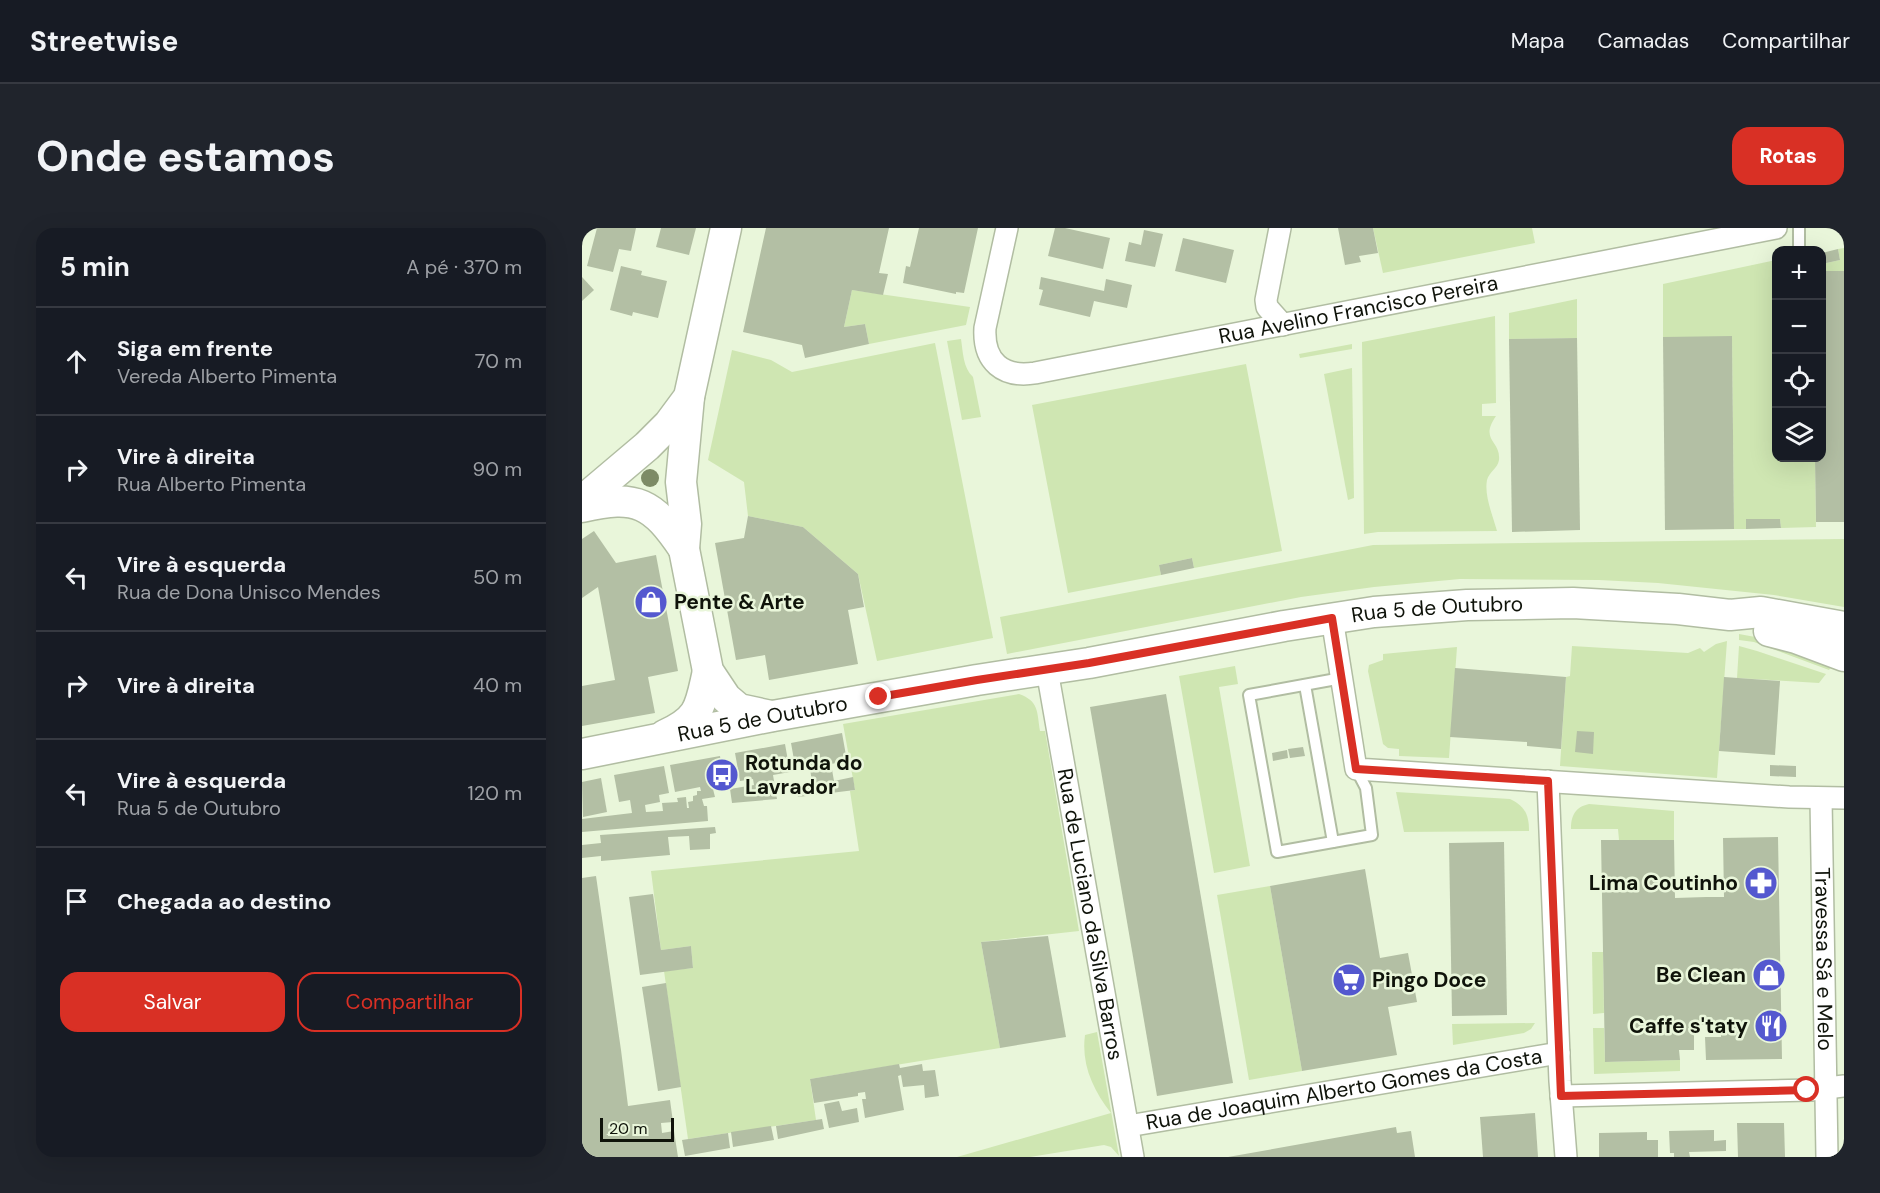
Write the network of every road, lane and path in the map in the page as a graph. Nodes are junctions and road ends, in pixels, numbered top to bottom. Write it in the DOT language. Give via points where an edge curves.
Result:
graph roads {
  1 [pos="726,228"];
  2 [pos="1007,228"];
  3 [pos="1280,228"];
  4 [pos="1776,228"];
  5 [pos="1799,228"];
  6 [pos="1799,246"];
  7 [pos="1283,325"];
  8 [pos="689,397"];
  9 [pos="582,501"];
  10 [pos="582,507"];
  11 [pos="684,549"];
  12 [pos="1730,615"];
  13 [pos="1332,618"];
  14 [pos="1844,627"];
  15 [pos="1844,656"];
  16 [pos="1047,670"];
  17 [pos="708,671"];
  18 [pos="1342,678"];
  19 [pos="1305,685"];
  20 [pos="773,716"];
  21 [pos="652,741"];
  22 [pos="582,754"];
  23 [pos="1356,769"];
  24 [pos="1548,781"];
  25 [pos="1844,798"];
  26 [pos="1821,799"];
  27 [pos="1333,842"];
  28 [pos="1559,1053"];
  29 [pos="1834,1086"];
  30 [pos="1561,1096"];
  31 [pos="1128,1126"];
  32 [pos="1132,1157"];
  33 [pos="1566,1157"];
  34 [pos="1827,1157"];
  1 -- 8 [label="main road"];
  2 -- 7 [label="street, Rua Avelino Francisco Pereira" via="984,340 993,361 1010,373 1035,373"];
  3 -- 7 [label="street" via="1266,300"];
  4 -- 7 [label="street, Rua Avelino Francisco Pereira"];
  5 -- 6 [label="lane"];
  8 -- 9 [label="main road" via="647,446"];
  8 -- 11 [label="main road" via="681,482 686,524"];
  10 -- 11 [label="main road" via="620,500 634,502 660,516"];
  11 -- 17 [label="main road"];
  12 -- 13 [label="main road, Rua 5 de Outubro" via="1626,605 1521,603 1414,608"];
  12 -- 14 [label="main road, Rua 5 de Outubro" via="1761,612"];
  12 -- 15 [label="main road, Rua 5 de Outubro"];
  13 -- 16 [label="main road, Rua 5 de Outubro"];
  13 -- 18 [label="street"];
  16 -- 20 [label="main road, Rua 5 de Outubro"];
  16 -- 31 [label="street, Rua de Luciano da Silva Barros"];
  17 -- 20 [label="main road" via="726,698 739,709"];
  17 -- 21 [label="main road" via="694,717"];
  18 -- 19 [label="lane"];
  18 -- 23 [label="street"];
  19 -- 27 [label="lane"];
  19 -- 27 [label="lane" via="1250,695 1275,842 1277,852"];
  20 -- 21 [label="main road, Rua 5 de Outubro"];
  21 -- 22 [label="main road, Rua 5 de Outubro"];
  23 -- 24 [label="street"];
  23 -- 27 [label="lane" via="1366,788 1372,835"];
  24 -- 26 [label="street"];
  24 -- 28 [label="street"];
  25 -- 26 [label="street"];
  26 -- 29 [label="street, Travessa Sá e Melo"];
  28 -- 30 [label="street"];
  28 -- 31 [label="street, Rua de Joaquim Alberto Gomes da Costa"];
  29 -- 30 [label="street" via="1811,1090"];
  29 -- 34 [label="street, Travessa Sá e Melo"];
  30 -- 33 [label="street"];
  31 -- 32 [label="street, Rua de Luciano da Silva Barros"];
}
